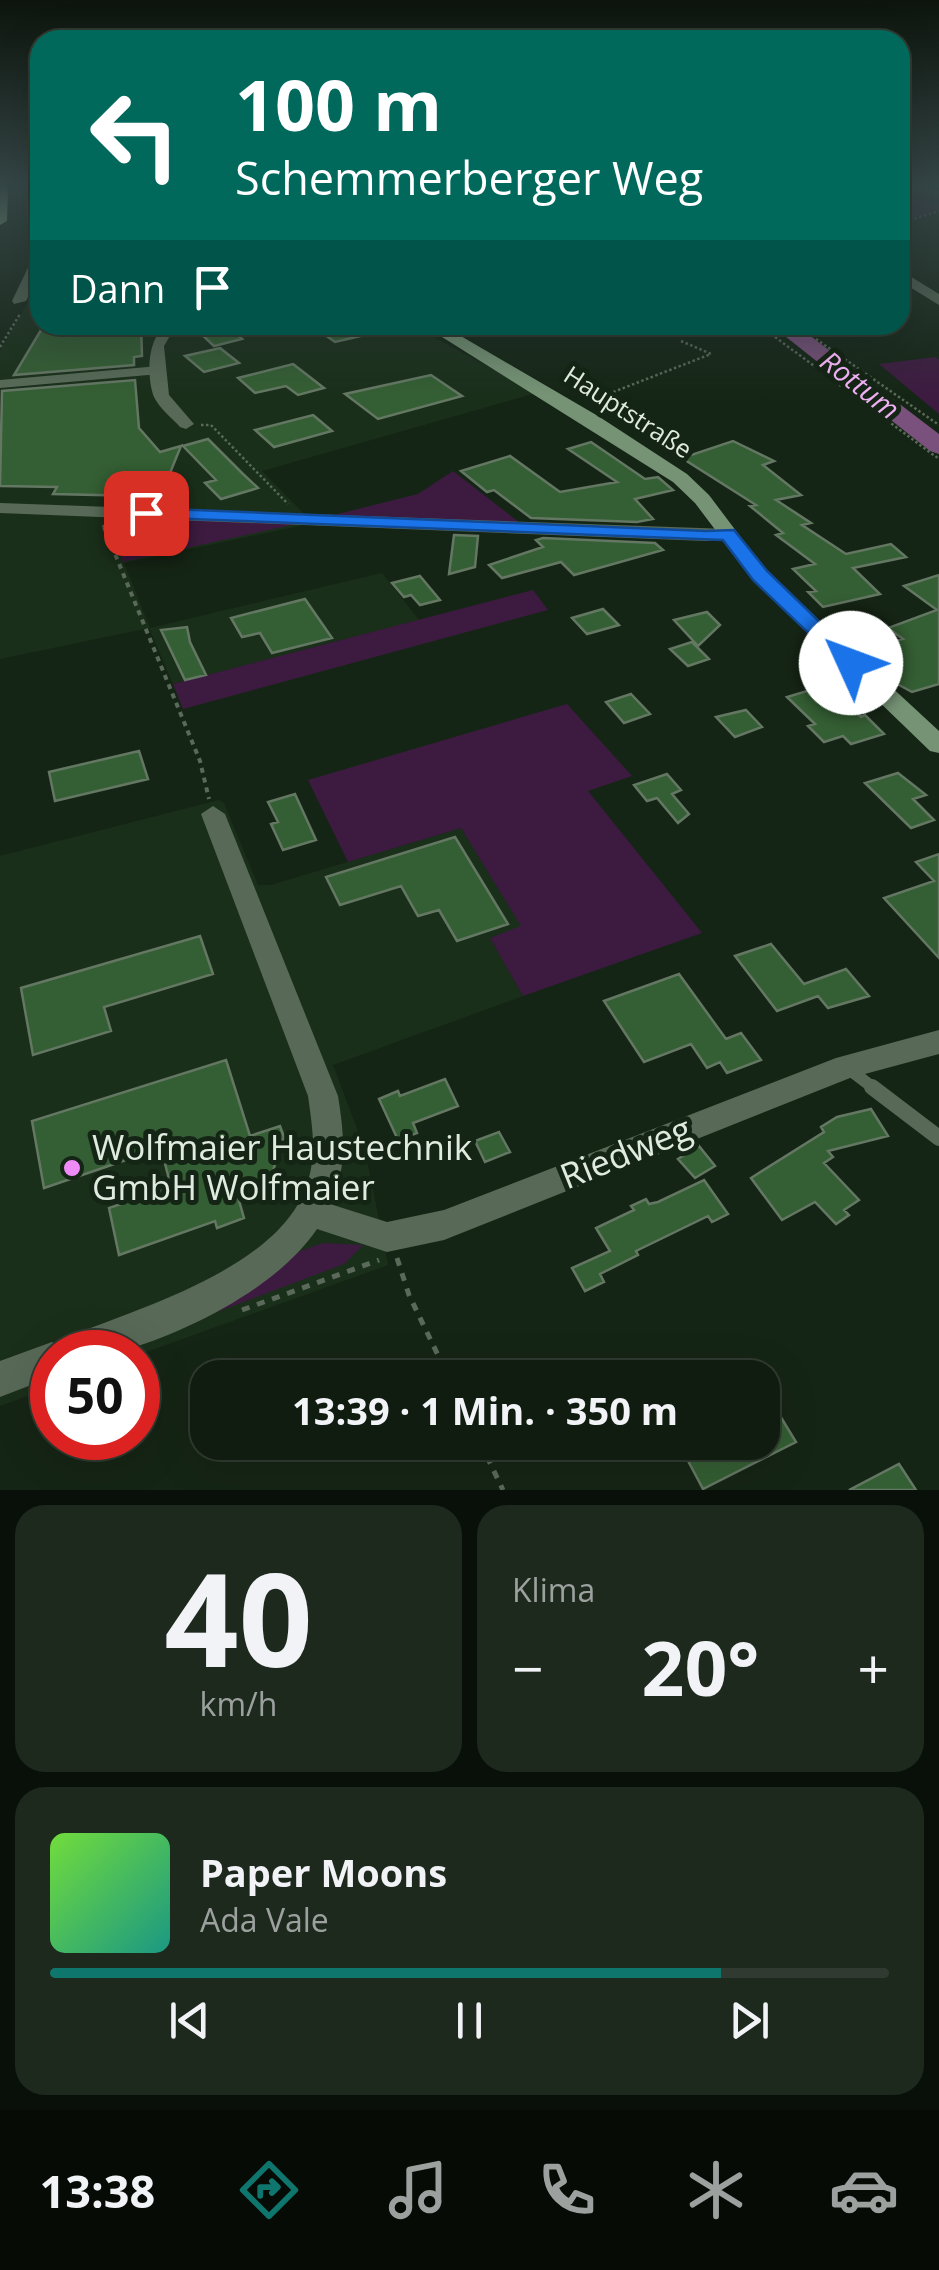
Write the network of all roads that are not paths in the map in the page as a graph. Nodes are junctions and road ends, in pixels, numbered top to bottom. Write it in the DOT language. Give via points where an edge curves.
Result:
graph roads {
  1 [pos="30,278"];
  2 [pos="910,281"];
  3 [pos="19,301"];
  4 [pos="939,301"];
  5 [pos="162,335"];
  6 [pos="448,335"];
  7 [pos="159,370"];
  8 [pos="0,384"];
  9 [pos="186,424"];
  10 [pos="0,508"];
  11 [pos="728,534"];
  12 [pos="939,745"];
  13 [pos="213,814"];
  14 [pos="939,1042"];
  15 [pos="846,1066"];
  16 [pos="939,1138"];
  17 [pos="312,1213"];
  18 [pos="134,1330"];
  19 [pos="30,1368"];
  20 [pos="0,1378"];
  1 -- 3 [label="street"];
  2 -- 4 [label="street"];
  5 -- 7 [label="street"];
  6 -- 11 [label="main road, Hauptstraße" via="680,478"];
  7 -- 8 [label="lane"];
  7 -- 9 [label="street" via="161,396"];
  10 -- 11 [label="street"];
  11 -- 12 [label="main road, Hauptstraße" via="777,593"];
  13 -- 17 [label="street" via="323,1096 330,1144"];
  14 -- 15 [label="street, Riedweg"];
  15 -- 16 [label="lane"];
  15 -- 17 [label="street, Riedweg" via="444,1225 388,1237"];
  17 -- 18 [label="street" via="238,1282"];
  19 -- 20 [label="street"];
}
